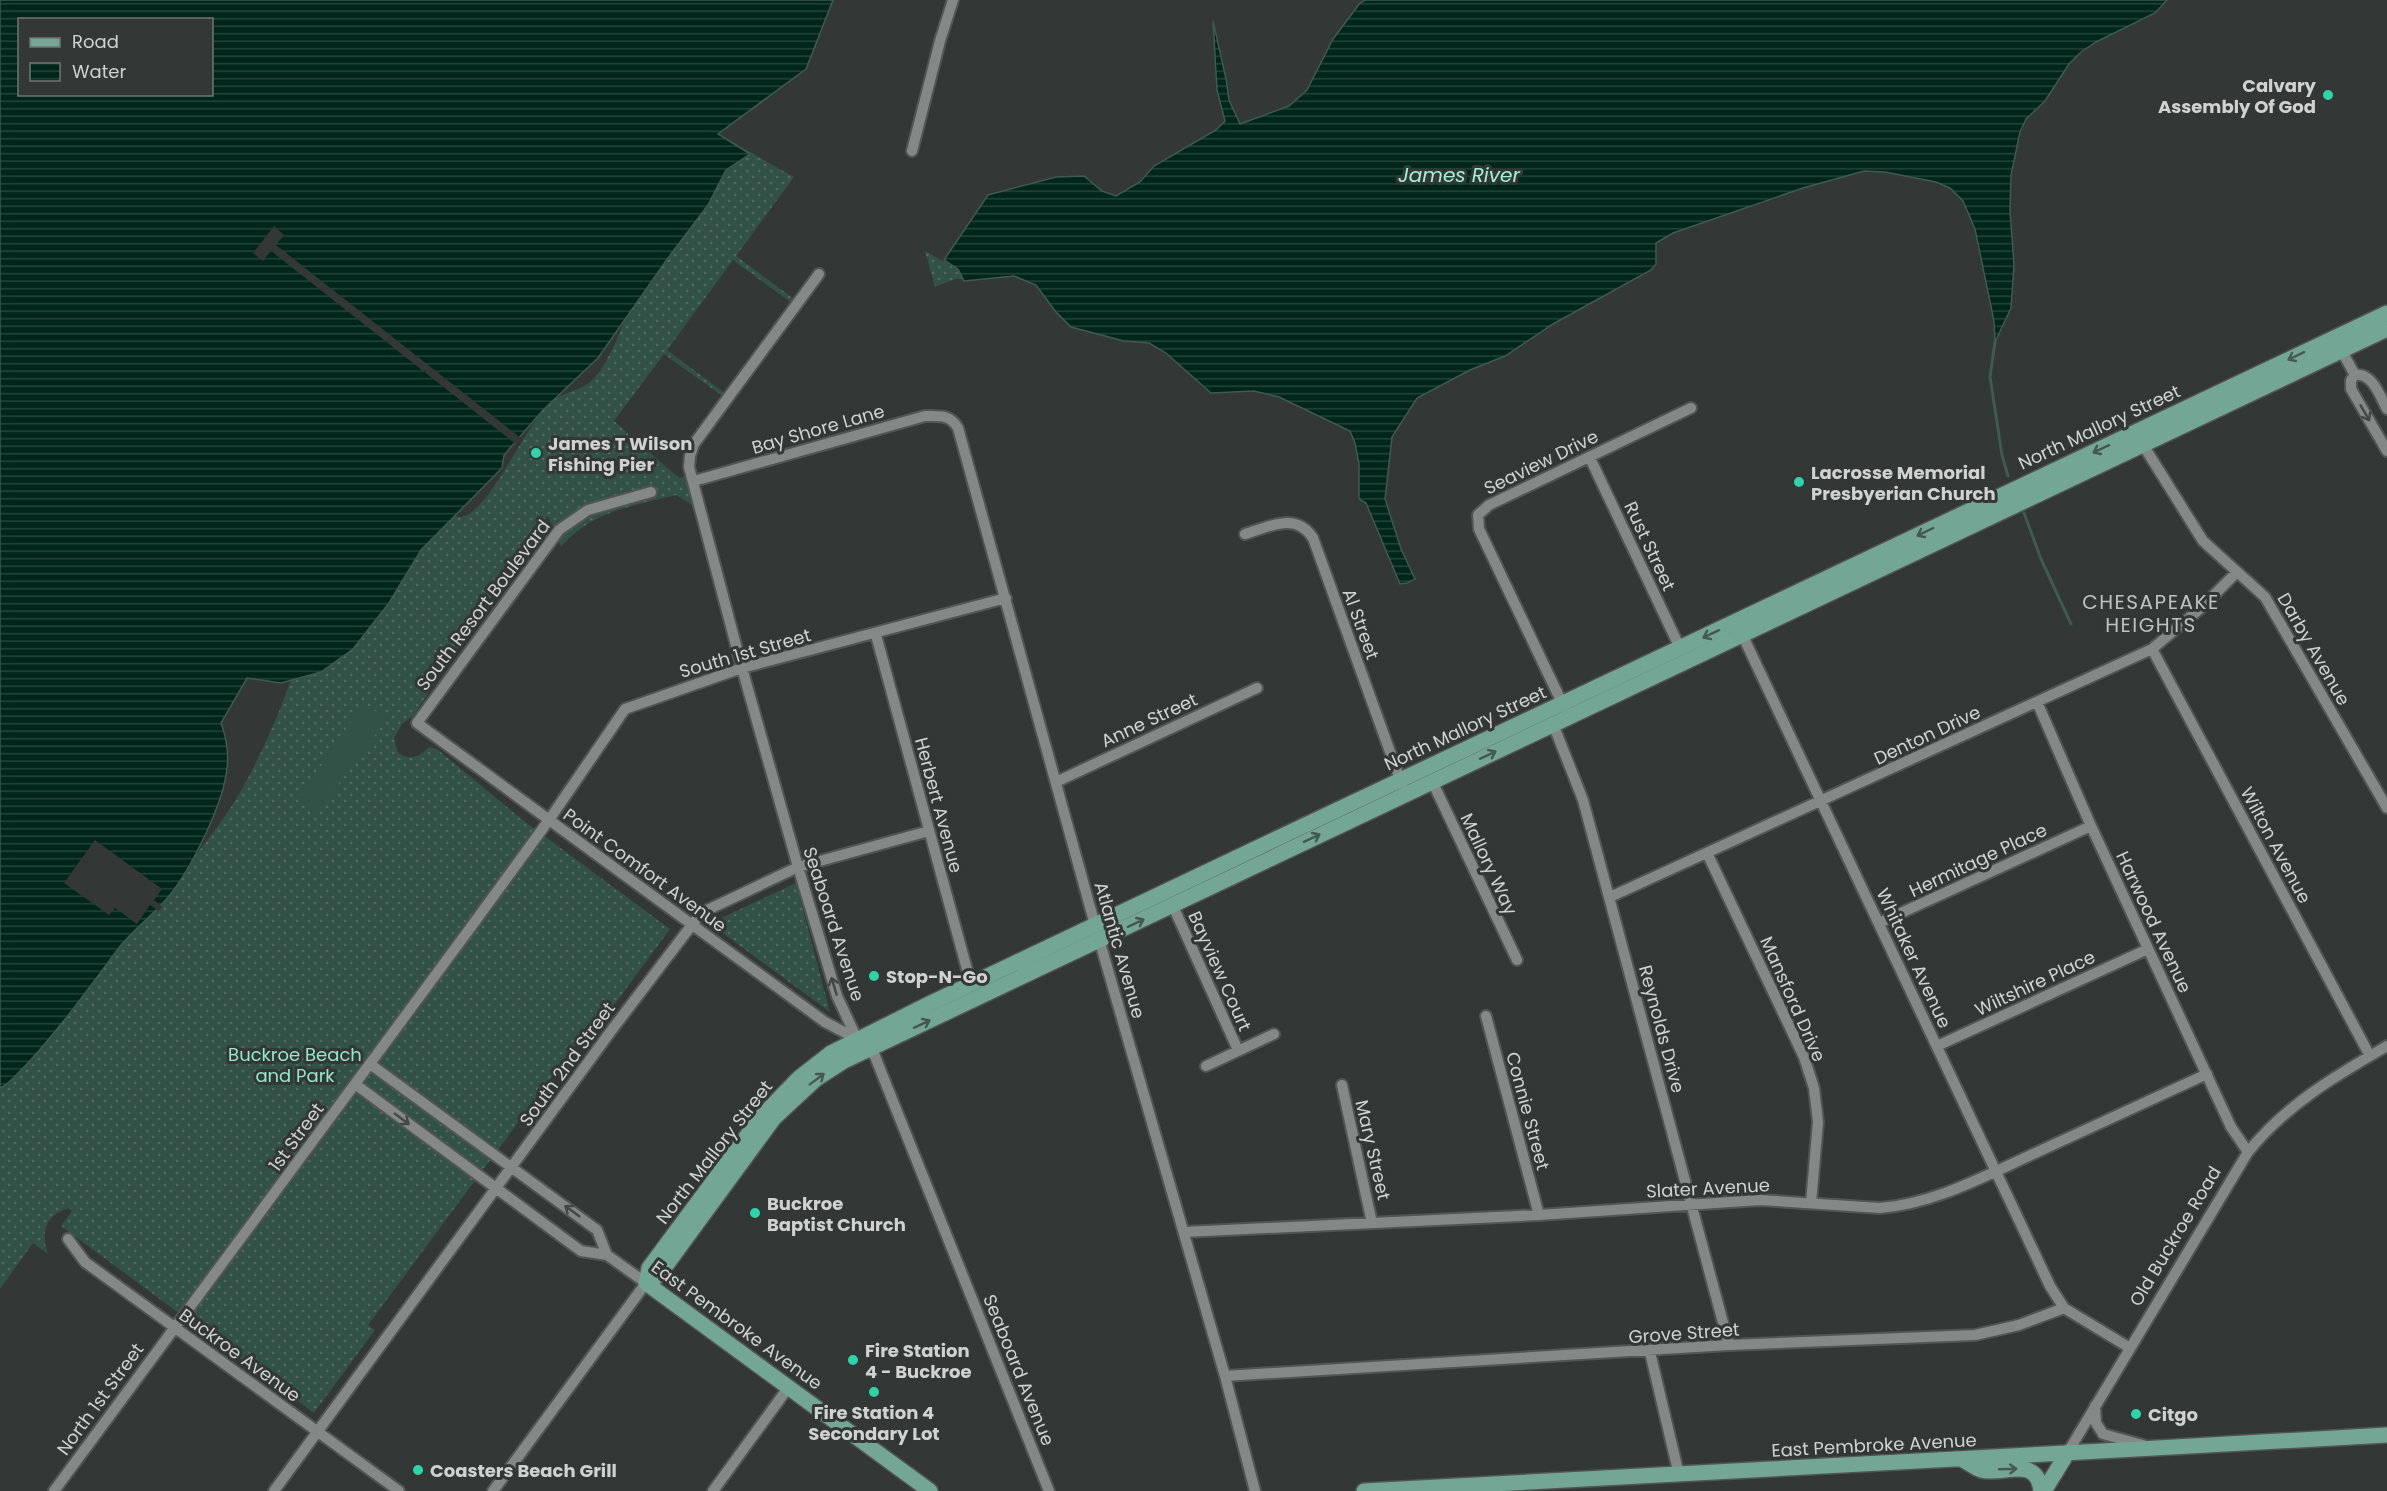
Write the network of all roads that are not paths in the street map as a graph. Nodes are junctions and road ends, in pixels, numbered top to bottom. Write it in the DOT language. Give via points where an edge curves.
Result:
graph roads {
  1 [pos="953,0"];
  2 [pos="912,151"];
  3 [pos="819,274"];
  4 [pos="2387,313"];
  5 [pos="2387,329"];
  6 [pos="2338,344"];
  7 [pos="2355,375"];
  8 [pos="1691,408"];
  9 [pos="2387,409"];
  10 [pos="952,419"];
  11 [pos="2138,438"];
  12 [pos="2387,451"];
  13 [pos="1590,458"];
  14 [pos="694,481"];
  15 [pos="651,492"];
  16 [pos="1245,534"];
  17 [pos="2237,572"];
  18 [pos="1006,598"];
  19 [pos="1739,628"];
  20 [pos="876,635"];
  21 [pos="1680,648"];
  22 [pos="2152,649"];
  23 [pos="742,668"];
  24 [pos="1257,688"];
  25 [pos="2037,702"];
  26 [pos="1565,710"];
  27 [pos="417,723"];
  28 [pos="1553,724"];
  29 [pos="1432,781"];
  30 [pos="1056,782"];
  31 [pos="1402,787"];
  32 [pos="1821,801"];
  33 [pos="2387,808"];
  34 [pos="549,820"];
  35 [pos="2091,826"];
  36 [pos="929,831"];
  37 [pos="1707,853"];
  38 [pos="798,867"];
  39 [pos="1610,897"];
  40 [pos="1173,906"];
  41 [pos="1879,923"];
  42 [pos="692,925"];
  43 [pos="1098,932"];
  44 [pos="2148,949"];
  45 [pos="1517,960"];
  46 [pos="971,984"];
  47 [pos="1486,1016"];
  48 [pos="1274,1034"];
  49 [pos="863,1044"];
  50 [pos="1937,1046"];
  51 [pos="2387,1046"];
  52 [pos="1238,1050"];
  53 [pos="2370,1056"];
  54 [pos="370,1064"];
  55 [pos="1206,1066"];
  56 [pos="2206,1074"];
  57 [pos="355,1084"];
  58 [pos="1342,1085"];
  59 [pos="2248,1152"];
  60 [pos="512,1167"];
  61 [pos="1996,1171"];
  62 [pos="496,1189"];
  63 [pos="1811,1203"];
  64 [pos="1691,1205"];
  65 [pos="1539,1215"];
  66 [pos="1372,1222"];
  67 [pos="1184,1232"];
  68 [pos="68,1239"];
  69 [pos="608,1255"];
  70 [pos="646,1283"];
  71 [pos="2064,1308"];
  72 [pos="175,1329"];
  73 [pos="1729,1345"];
  74 [pos="2130,1348"];
  75 [pos="1650,1352"];
  76 [pos="1225,1376"];
  77 [pos="789,1388"];
  78 [pos="2095,1406"];
  79 [pos="318,1432"];
  80 [pos="2387,1435"];
  81 [pos="2152,1447"];
  82 [pos="2068,1452"];
  83 [pos="1963,1461"];
  84 [pos="1679,1475"];
  85 [pos="54,1491"];
  86 [pos="274,1491"];
  87 [pos="399,1491"];
  88 [pos="493,1491"];
  89 [pos="713,1491"];
  90 [pos="930,1491"];
  91 [pos="1049,1491"];
  92 [pos="1255,1491"];
  93 [pos="1364,1491"];
  94 [pos="2043,1491"];
  1 -- 2 [label="street"];
  3 -- 14 [label="street, Seaboard Avenue" via="694,444 689,461"];
  4 -- 6 [label="main road, North Mallory Street"];
  5 -- 6 [label="main road, North Mallory Street"];
  6 -- 7 [label="street"];
  6 -- 11 [label="main road, North Mallory Street"];
  7 -- 9 [label="street" via="2370,379"];
  7 -- 12 [label="street, one-way" via="2351,389"];
  8 -- 13 [label="street, Seaview Drive"];
  10 -- 14 [label="street, Bay Shore Lane" via="925,416"];
  10 -- 18 [label="street, Atlantic Avenue" via="958,428"];
  11 -- 17 [label="street, Darby Avenue" via="2203,541"];
  11 -- 19 [label="main road, North Mallory Street"];
  13 -- 21 [label="street, Rust Street"];
  13 -- 26 [label="street, Seaview Drive" via="1489,505 1482,509 1477,521"];
  14 -- 23 [label="street, Seaboard Avenue"];
  15 -- 27 [label="street, South Resort Boulevard" via="588,510 559,530"];
  16 -- 31 [label="street, Al Street" via="1290,522 1300,524 1312,538"];
  17 -- 22 [label="street, Denton Drive"];
  17 -- 33 [label="street, Darby Avenue" via="2265,597"];
  18 -- 20 [label="street, South 1st Street"];
  18 -- 30 [label="street, Atlantic Avenue"];
  19 -- 21 [label="main road, North Mallory Street, one-way"];
  19 -- 26 [label="main road, North Mallory Street"];
  19 -- 32 [label="street, Whitaker Avenue"];
  20 -- 23 [label="street, South 1st Street"];
  20 -- 36 [label="street, Herbert Avenue"];
  21 -- 26 [label="main road, North Mallory Street"];
  22 -- 25 [label="street, Denton Drive"];
  22 -- 53 [label="street, Wilton Avenue"];
  23 -- 34 [label="street, South 1st Street" via="624,709"];
  23 -- 38 [label="street, Seaboard Avenue"];
  24 -- 30 [label="street, Anne Street"];
  25 -- 32 [label="street, Denton Drive"];
  25 -- 35 [label="street, Harwood Avenue"];
  26 -- 28 [label="main road, North Mallory Street"];
  26 -- 31 [label="main road, North Mallory Street"];
  27 -- 34 [label="street, Point Comfort Avenue"];
  29 -- 28 [label="main road, North Mallory Street, one-way"];
  28 -- 39 [label="street, Reynolds Drive" via="1583,800"];
  29 -- 31 [label="main road, North Mallory Street"];
  29 -- 45 [label="street, Mallory Way"];
  30 -- 43 [label="street, Atlantic Avenue"];
  40 -- 31 [label="main road, North Mallory Street, one-way"];
  31 -- 43 [label="main road, North Mallory Street"];
  32 -- 37 [label="street, Denton Drive"];
  32 -- 41 [label="street, Whitaker Avenue"];
  34 -- 42 [label="street, Point Comfort Avenue"];
  34 -- 54 [label="street, 1st Street"];
  35 -- 41 [label="street, Hermitage Place"];
  35 -- 44 [label="street, Harwood Avenue"];
  36 -- 38 [label="street, South 2nd Street"];
  36 -- 46 [label="street, Herbert Avenue"];
  37 -- 39 [label="street, Denton Drive"];
  37 -- 63 [label="street, Mansford Drive" via="1804,1057 1814,1088 1818,1122"];
  38 -- 42 [label="street, South 2nd Street" via="701,913"];
  49 -- 38 [label="street, Seaboard Avenue, one-way" via="837,996"];
  39 -- 64 [label="street, Reynolds Drive"];
  43 -- 40 [label="main road, North Mallory Street, one-way"];
  40 -- 52 [label="street, Bayview Court"];
  41 -- 50 [label="street, Whitaker Avenue"];
  42 -- 49 [label="street, Point Comfort Avenue" via="825,1022"];
  42 -- 60 [label="street, South 2nd Street"];
  43 -- 46 [label="main road, North Mallory Street"];
  49 -- 43 [label="main road, North Mallory Street, one-way"];
  43 -- 67 [label="street, Atlantic Avenue"];
  44 -- 50 [label="street, Wiltshire Place"];
  44 -- 56 [label="street, Harwood Avenue"];
  46 -- 49 [label="main road, North Mallory Street"];
  47 -- 65 [label="street, Connie Street"];
  48 -- 52 [label="street, Bayview Court"];
  49 -- 70 [label="main road, North Mallory Street" via="816,1079 774,1118 658,1275"];
  49 -- 91 [label="street, Seaboard Avenue" via="878,1064"];
  50 -- 61 [label="street, Whitaker Avenue"];
  51 -- 53 [label="street, Old Buckroe Road"];
  52 -- 55 [label="street, Bayview Court"];
  53 -- 59 [label="street, Old Buckroe Road" via="2292,1107"];
  54 -- 57 [label="street, 1st Street"];
  54 -- 60 [label="street, East Pembroke Avenue"];
  56 -- 59 [label="street, Harwood Avenue"];
  56 -- 61 [label="street, Slater Avenue"];
  57 -- 62 [label="street, East Pembroke Avenue, one-way"];
  57 -- 72 [label="street, 1st Street"];
  58 -- 66 [label="street, Mary Street"];
  59 -- 74 [label="street, Old Buckroe Road"];
  60 -- 62 [label="street, South 2nd Street"];
  69 -- 60 [label="street, East Pembroke Avenue, one-way" via="597,1230"];
  61 -- 63 [label="street, Slater Avenue" via="1929,1199 1897,1207"];
  61 -- 71 [label="street, Whitaker Avenue"];
  62 -- 69 [label="street, East Pembroke Avenue" via="581,1251"];
  62 -- 79 [label="street, South 2nd Street"];
  63 -- 64 [label="street, Slater Avenue" via="1760,1200"];
  64 -- 65 [label="street, Slater Avenue"];
  64 -- 73 [label="street, Reynolds Drive"];
  65 -- 66 [label="street, Slater Avenue"];
  66 -- 67 [label="street, Slater Avenue"];
  67 -- 76 [label="street, Atlantic Avenue"];
  68 -- 72 [label="street, Buckroe Avenue" via="85,1262"];
  69 -- 70 [label="street, East Pembroke Avenue"];
  70 -- 77 [label="main road, East Pembroke Avenue"];
  70 -- 88 [label="street, North Mallory Street"];
  71 -- 73 [label="street, Grove Street" via="2019,1325 1975,1335"];
  71 -- 74 [label="street"];
  72 -- 79 [label="street, Buckroe Avenue"];
  72 -- 85 [label="street, North 1st Street"];
  73 -- 75 [label="street, Grove Street"];
  74 -- 78 [label="street, Old Buckroe Road"];
  75 -- 76 [label="street, Grove Street"];
  75 -- 84 [label="street"];
  76 -- 92 [label="street, Atlantic Avenue"];
  77 -- 89 [label="street"];
  77 -- 90 [label="main road, East Pembroke Avenue"];
  78 -- 81 [label="street" via="2096,1423 2103,1434"];
  78 -- 82 [label="street, Old Buckroe Road"];
  79 -- 86 [label="street, South 2nd Street"];
  79 -- 87 [label="street, Buckroe Avenue"];
  80 -- 81 [label="main road, East Pembroke Avenue"];
  81 -- 82 [label="main road, East Pembroke Avenue"];
  82 -- 83 [label="main road, East Pembroke Avenue"];
  82 -- 94 [label="main road, Old Buckroe Road"];
  83 -- 84 [label="main road, East Pembroke Avenue"];
  83 -- 94 [label="main road, one-way" via="1981,1470 2030,1471"];
  84 -- 93 [label="main road, East Pembroke Avenue"];
}
